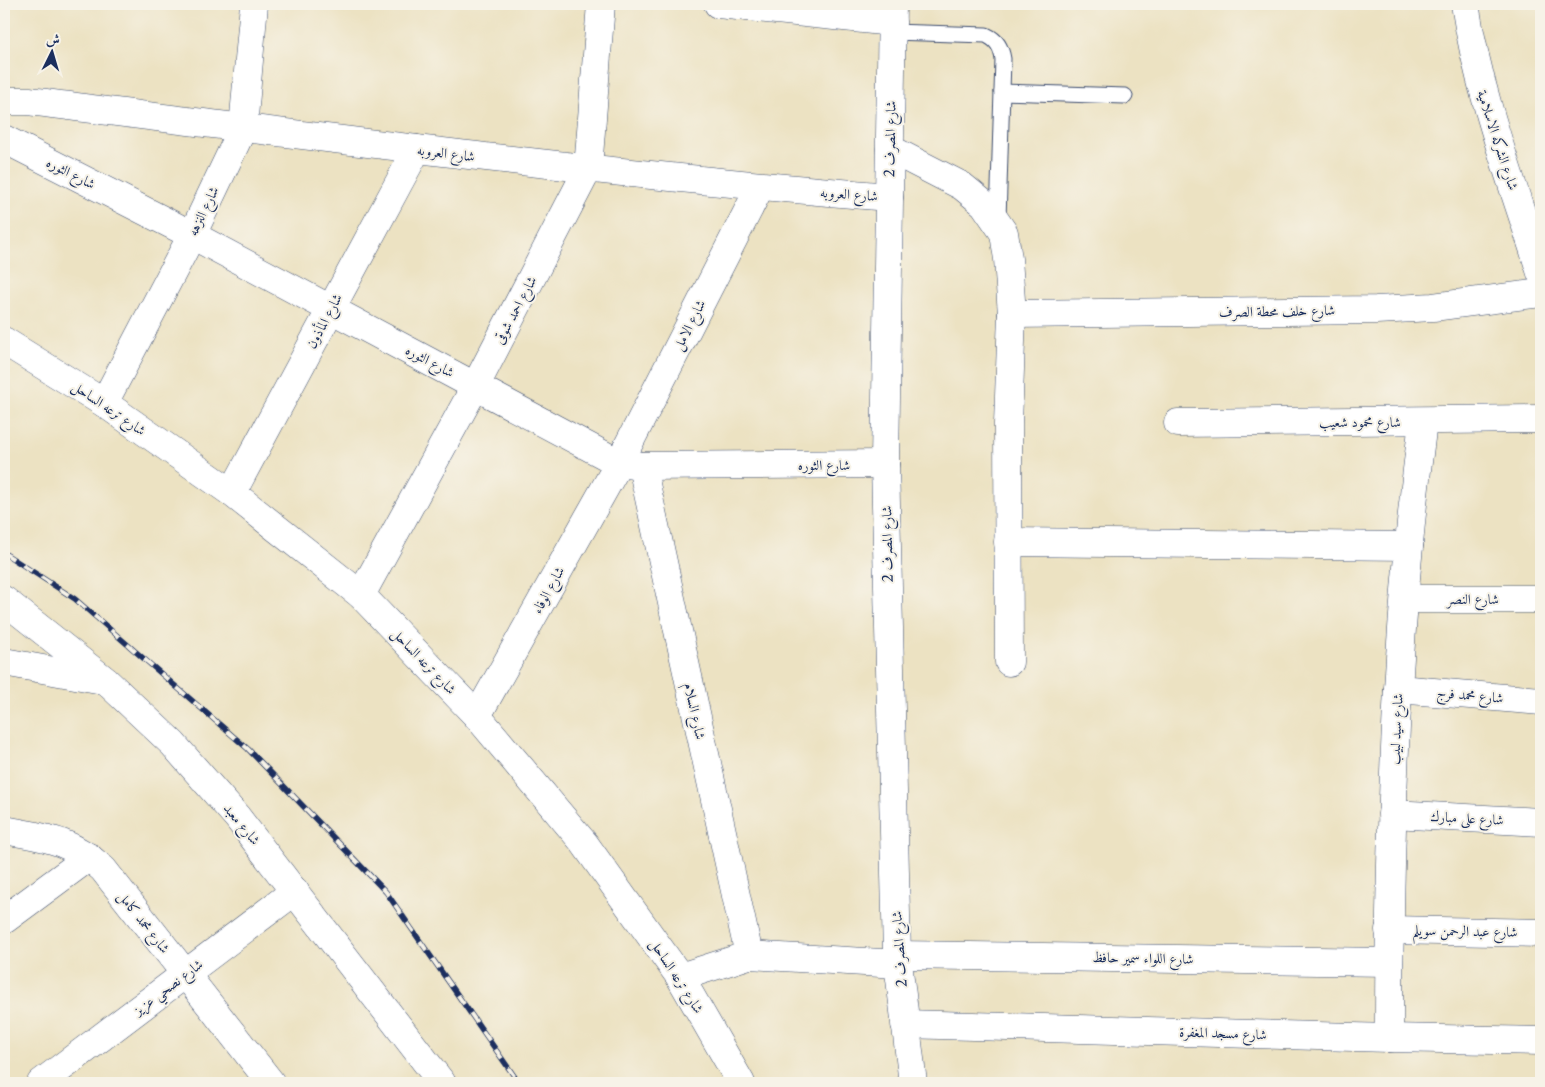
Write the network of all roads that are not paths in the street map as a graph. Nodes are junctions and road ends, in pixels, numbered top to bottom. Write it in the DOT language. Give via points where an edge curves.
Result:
graph roads {
  1 [pos="254,4"];
  2 [pos="601,4"];
  3 [pos="718,4"];
  4 [pos="1464,4"];
  5 [pos="892,19"];
  6 [pos="1002,92"];
  7 [pos="1125,96"];
  8 [pos="4,101"];
  9 [pos="243,128"];
  10 [pos="4,139"];
  11 [pos="890,148"];
  12 [pos="417,149"];
  13 [pos="588,169"];
  14 [pos="760,187"];
  15 [pos="889,197"];
  16 [pos="998,223"];
  17 [pos="192,235"];
  18 [pos="1541,273"];
  19 [pos="1541,293"];
  20 [pos="331,308"];
  21 [pos="1012,314"];
  22 [pos="4,341"];
  23 [pos="476,385"];
  24 [pos="104,403"];
  25 [pos="1541,419"];
  26 [pos="1423,422"];
  27 [pos="1178,424"];
  28 [pos="884,464"];
  29 [pos="630,465"];
  30 [pos="232,493"];
  31 [pos="1008,542"];
  32 [pos="1408,546"];
  33 [pos="360,596"];
  34 [pos="1405,599"];
  35 [pos="1541,599"];
  36 [pos="4,600"];
  37 [pos="4,662"];
  38 [pos="1009,662"];
  39 [pos="106,681"];
  40 [pos="1398,689"];
  41 [pos="1541,701"];
  42 [pos="478,716"];
  43 [pos="1392,814"];
  44 [pos="1541,822"];
  45 [pos="4,830"];
  46 [pos="89,857"];
  47 [pos="295,891"];
  48 [pos="4,920"];
  49 [pos="1389,930"];
  50 [pos="1541,933"];
  51 [pos="749,956"];
  52 [pos="898,960"];
  53 [pos="1389,962"];
  54 [pos="185,974"];
  55 [pos="680,977"];
  56 [pos="905,1024"];
  57 [pos="1389,1038"];
  58 [pos="1541,1040"];
  59 [pos="42,1083"];
  60 [pos="271,1083"];
  61 [pos="442,1083"];
  62 [pos="740,1083"];
  63 [pos="913,1083"];
  1 -- 9 [label="street, شارع النزهه"];
  2 -- 13 [label="street, شارع احمد شوقى"];
  3 -- 5 [label="street"];
  4 -- 18 [label="street, شارع الشركه الاسلامية" via="1481,87"];
  5 -- 6 [label="lane" via="986,35 996,40 1002,52"];
  5 -- 11 [label="street, شارع المصرف 2"];
  6 -- 7 [label="lane"];
  6 -- 16 [label="lane"];
  8 -- 9 [label="street, شارع العروبه" via="29,101"];
  9 -- 12 [label="street, شارع العروبه"];
  9 -- 17 [label="street, شارع النزهه"];
  10 -- 17 [label="street, شارع الثوره"];
  11 -- 15 [label="street, شارع المصرف 2"];
  11 -- 16 [label="street" via="962,186 984,204"];
  12 -- 13 [label="street, شارع العروبه"];
  12 -- 20 [label="street, شارع المأذون"];
  13 -- 14 [label="street, شارع العروبه"];
  13 -- 23 [label="street, شارع احمد شوقى"];
  14 -- 15 [label="street, شارع العروبه"];
  14 -- 29 [label="street, شارع الامل"];
  15 -- 28 [label="street, شارع المصرف 2"];
  16 -- 21 [label="street" via="1004,233"];
  17 -- 20 [label="street, شارع الثوره"];
  17 -- 24 [label="street, شارع النزهه"];
  19 -- 21 [label="street, شارع خلف محطة الصرف" via="1433,307 1376,310"];
  20 -- 23 [label="street, شارع الثوره"];
  20 -- 30 [label="street, شارع المأذون"];
  21 -- 31 [label="street"];
  22 -- 24 [label="street, شارع ترعه الساحل"];
  23 -- 29 [label="street, شارع الثوره"];
  23 -- 33 [label="street, شارع احمد شوقى"];
  24 -- 30 [label="street, شارع ترعه الساحل"];
  25 -- 26 [label="street, شارع محمود شعيب"];
  26 -- 27 [label="street, شارع محمود شعيب"];
  26 -- 32 [label="street, شارع سيد لبيب"];
  28 -- 29 [label="street, شارع الثوره"];
  28 -- 52 [label="street, شارع المصرف 2"];
  29 -- 42 [label="street, شارع الوفاء"];
  29 -- 51 [label="street, شارع السلام"];
  30 -- 33 [label="street, شارع ترعه الساحل"];
  31 -- 32 [label="street"];
  31 -- 38 [label="street"];
  32 -- 34 [label="street, شارع سيد لبيب"];
  33 -- 42 [label="street, شارع ترعه الساحل"];
  34 -- 35 [label="street, شارع النصر"];
  34 -- 40 [label="street, شارع سيد لبيب"];
  36 -- 39 [label="street, شارع معبد"];
  37 -- 39 [label="street"];
  39 -- 47 [label="street, شارع معبد" via="173,744 237,816"];
  40 -- 41 [label="street, شارع محمد فرج"];
  40 -- 43 [label="street, شارع سيد لبيب"];
  42 -- 55 [label="street, شارع ترعه الساحل" via="584,843"];
  43 -- 44 [label="street, شارع على مبارك"];
  43 -- 49 [label="street, شارع سيد لبيب"];
  45 -- 46 [label="street, شارع محمد كامل" via="65,843"];
  46 -- 48 [label="street"];
  46 -- 54 [label="street, شارع محمد كامل" via="103,869"];
  47 -- 54 [label="street, شارع نصحي عزيز"];
  47 -- 61 [label="street, شارع معبد"];
  49 -- 50 [label="street, شارع عبد الرحمن سويلم"];
  49 -- 53 [label="street, شارع سيد لبيب"];
  51 -- 52 [label="street, شارع اللواء سمير حافظ"];
  51 -- 55 [label="street"];
  52 -- 53 [label="street, شارع اللواء سمير حافظ"];
  52 -- 56 [label="street, شارع المصرف 2"];
  53 -- 57 [label="street, شارع سيد لبيب"];
  54 -- 59 [label="street, شارع نصحي عزيز"];
  54 -- 60 [label="street, شارع محمد كامل"];
  55 -- 62 [label="street, شارع ترعه الساحل"];
  56 -- 57 [label="street, شارع مسجد المغفرة"];
  56 -- 63 [label="street, شارع المصرف 2"];
  57 -- 58 [label="street, شارع مسجد المغفرة"];
}
